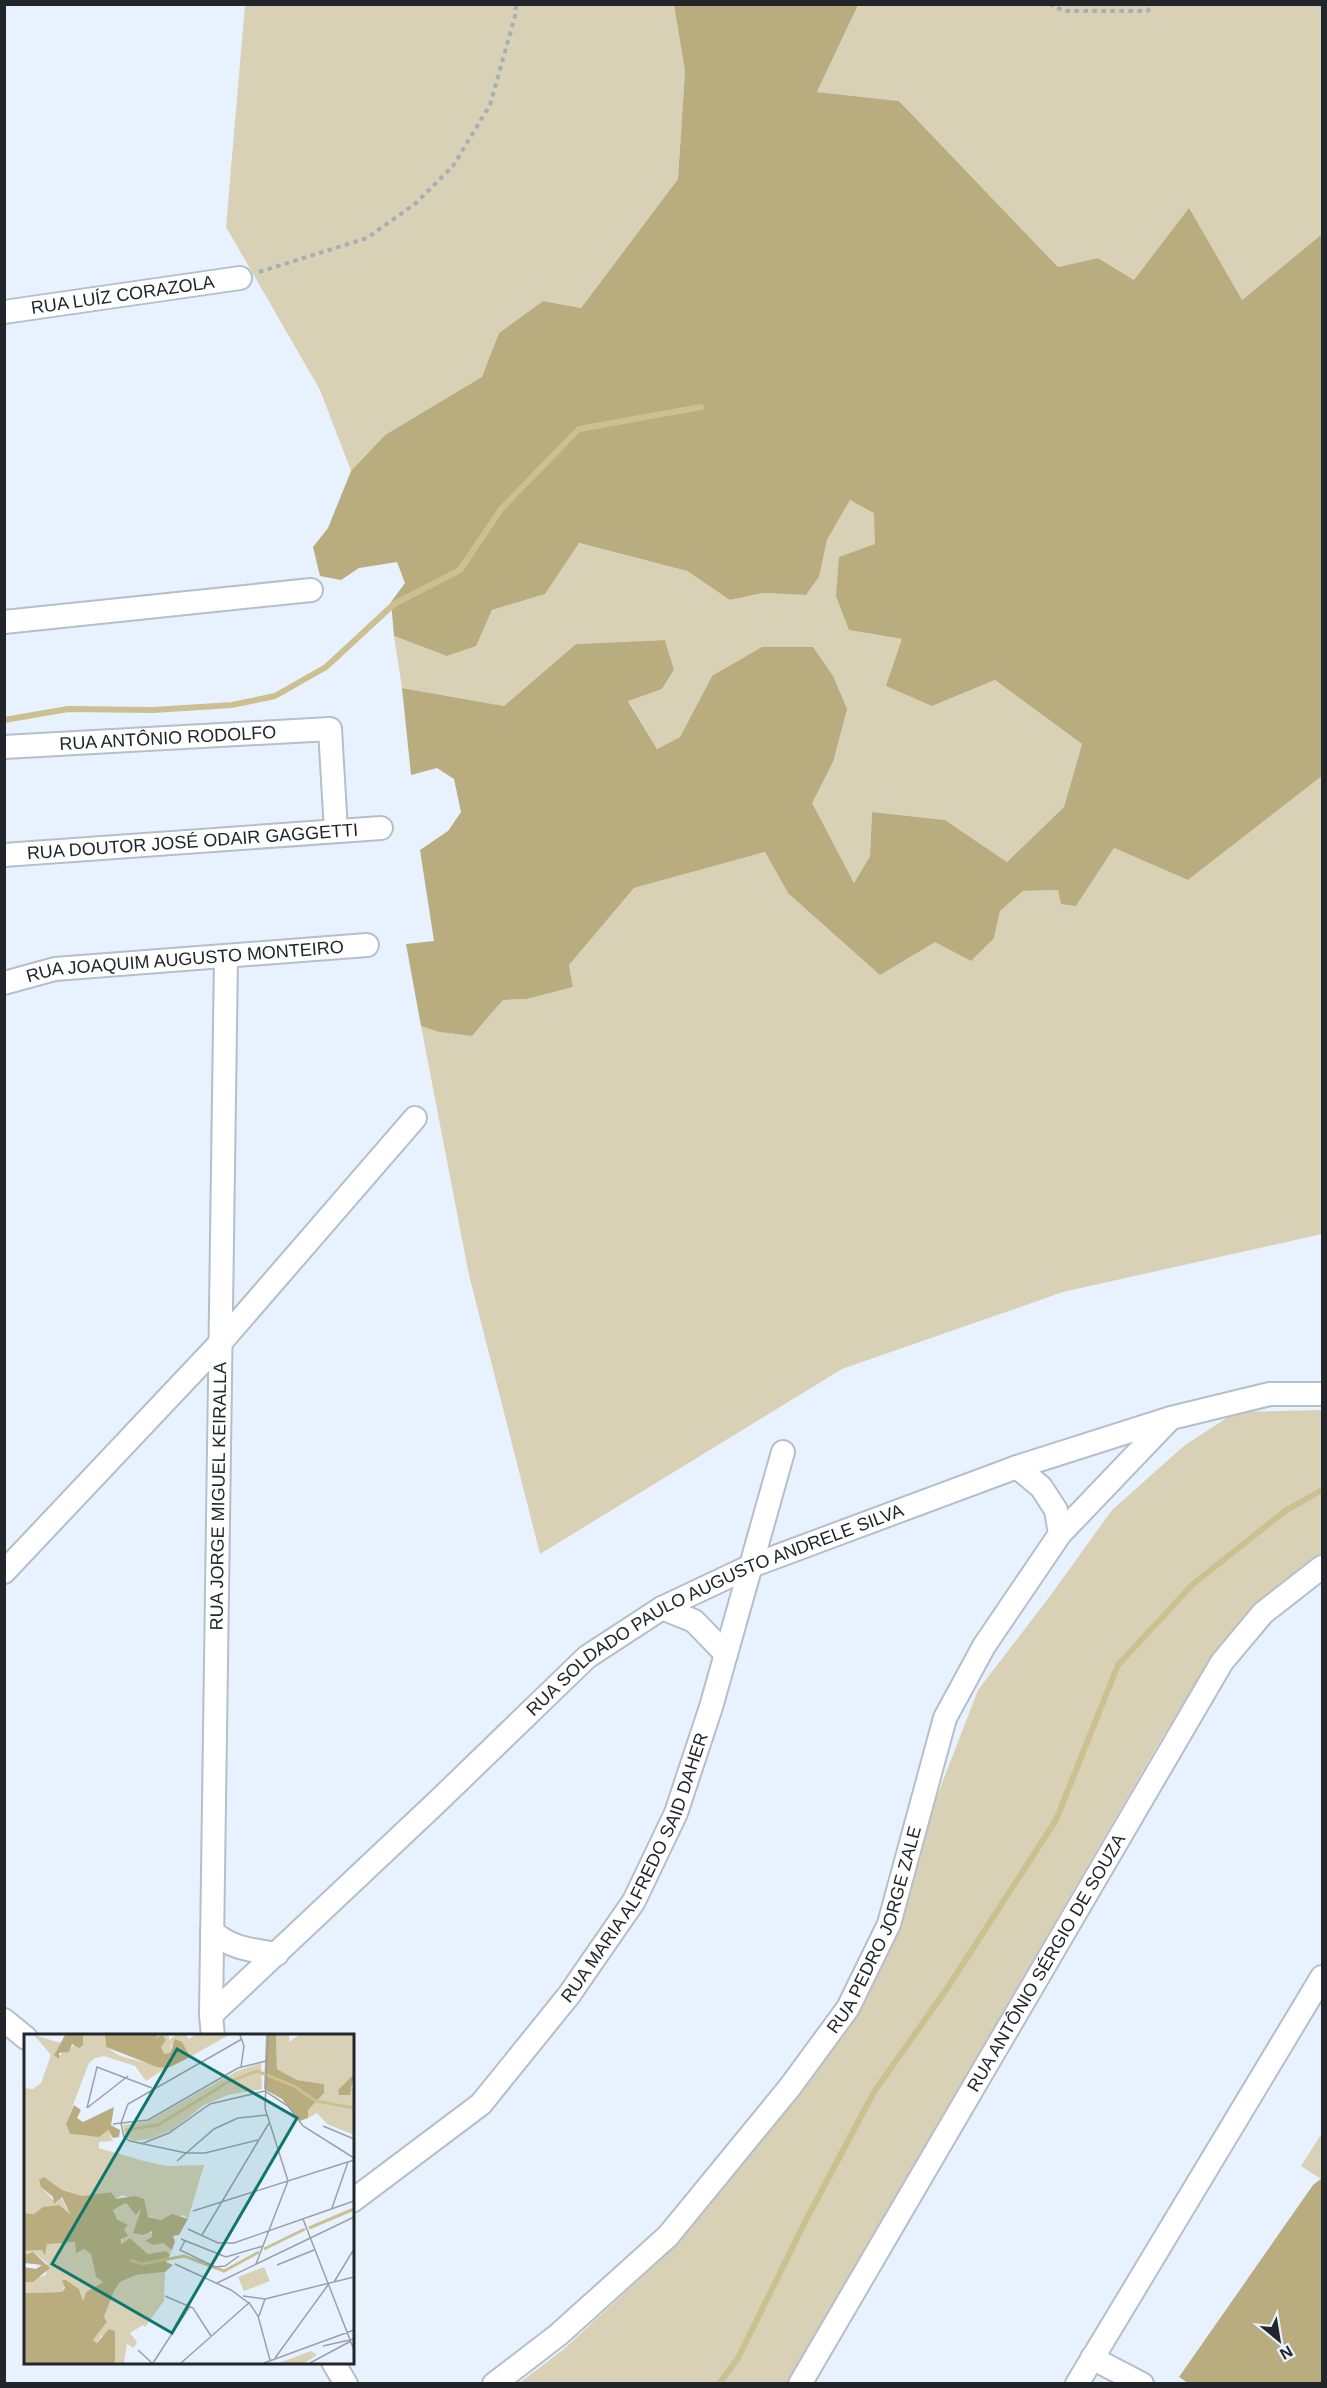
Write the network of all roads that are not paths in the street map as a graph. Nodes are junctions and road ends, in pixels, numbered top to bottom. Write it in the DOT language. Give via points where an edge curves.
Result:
graph roads {
  1 [pos="240,278"];
  2 [pos="4,312"];
  3 [pos="311,590"];
  4 [pos="4,622"];
  5 [pos="4,747"];
  6 [pos="381,828"];
  7 [pos="336,831"];
  8 [pos="4,855"];
  9 [pos="367,945"];
  10 [pos="226,956"];
  11 [pos="4,982"];
  12 [pos="415,1118"];
  13 [pos="222,1341"];
  14 [pos="1323,1394"];
  15 [pos="1171,1418"];
  16 [pos="783,1452"];
  17 [pos="1017,1467"];
  18 [pos="1060,1534"];
  19 [pos="751,1566"];
  20 [pos="1323,1567"];
  21 [pos="4,1572"];
  22 [pos="662,1608"];
  23 [pos="726,1654"];
  24 [pos="212,1931"];
  25 [pos="277,1953"];
  26 [pos="1323,1977"];
  27 [pos="4,2020"];
  28 [pos="212,2025"];
  29 [pos="24,2036"];
  30 [pos="354,2199"];
  31 [pos="1092,2358"];
  32 [pos="334,2364"];
  33 [pos="346,2384"];
  34 [pos="494,2384"];
  35 [pos="800,2384"];
  36 [pos="1077,2384"];
  37 [pos="1142,2384"];
  1 -- 2 [label="street, RUA LUÍZ CORAZOLA"];
  3 -- 4 [label="street"];
  5 -- 7 [label="street, RUA ANTÔNIO RODOLFO" via="330,729"];
  6 -- 7 [label="street, RUA DOUTOR JOSÉ ODAIR GAGGETTI"];
  7 -- 8 [label="street, RUA DOUTOR JOSÉ ODAIR GAGGETTI"];
  9 -- 10 [label="street, RUA JOAQUIM AUGUSTO MONTEIRO"];
  10 -- 11 [label="street, RUA JOAQUIM AUGUSTO MONTEIRO" via="56,969"];
  10 -- 13 [label="street, RUA JORGE MIGUEL KEIRALLA"];
  12 -- 13 [label="street"];
  13 -- 21 [label="street"];
  13 -- 24 [label="street, RUA JORGE MIGUEL KEIRALLA"];
  14 -- 15 [label="street, RUA SOLDADO PAULO AUGUSTO ANDRELE SILVA" via="1270,1394"];
  15 -- 17 [label="street, RUA SOLDADO PAULO AUGUSTO ANDRELE SILVA"];
  15 -- 18 [label="street, RUA PEDRO JORGE ZALE"];
  16 -- 19 [label="street, RUA MARIA ALFREDO SAID DAHER"];
  17 -- 18 [label="street" via="1041,1487 1056,1510"];
  17 -- 19 [label="street, RUA SOLDADO PAULO AUGUSTO ANDRELE SILVA"];
  18 -- 34 [label="street, RUA PEDRO JORGE ZALE" via="984,1646 945,1718 889,1924 848,2008 790,2087 668,2236 558,2335"];
  19 -- 22 [label="street, RUA SOLDADO PAULO AUGUSTO ANDRELE SILVA"];
  19 -- 23 [label="street, RUA MARIA ALFREDO SAID DAHER"];
  20 -- 35 [label="street, RUA ANTÔNIO SÉRGIO DE SOUZA" via="1263,1613 1222,1662"];
  22 -- 23 [label="street" via="694,1622"];
  22 -- 25 [label="street, RUA SOLDADO PAULO AUGUSTO ANDRELE SILVA" via="587,1656"];
  23 -- 30 [label="street, RUA MARIA ALFREDO SAID DAHER" via="676,1813 634,1901 569,1995 481,2104"];
  24 -- 25 [label="street" via="223,1941 249,1950"];
  24 -- 28 [label="street, RUA JORGE MIGUEL KEIRALLA"];
  25 -- 28 [label="street, RUA SOLDADO PAULO AUGUSTO ANDRELE SILVA"];
  26 -- 31 [label="street"];
  27 -- 29 [label="street"];
  31 -- 36 [label="street"];
  31 -- 37 [label="street"];
  32 -- 33 [label="street"];
}
